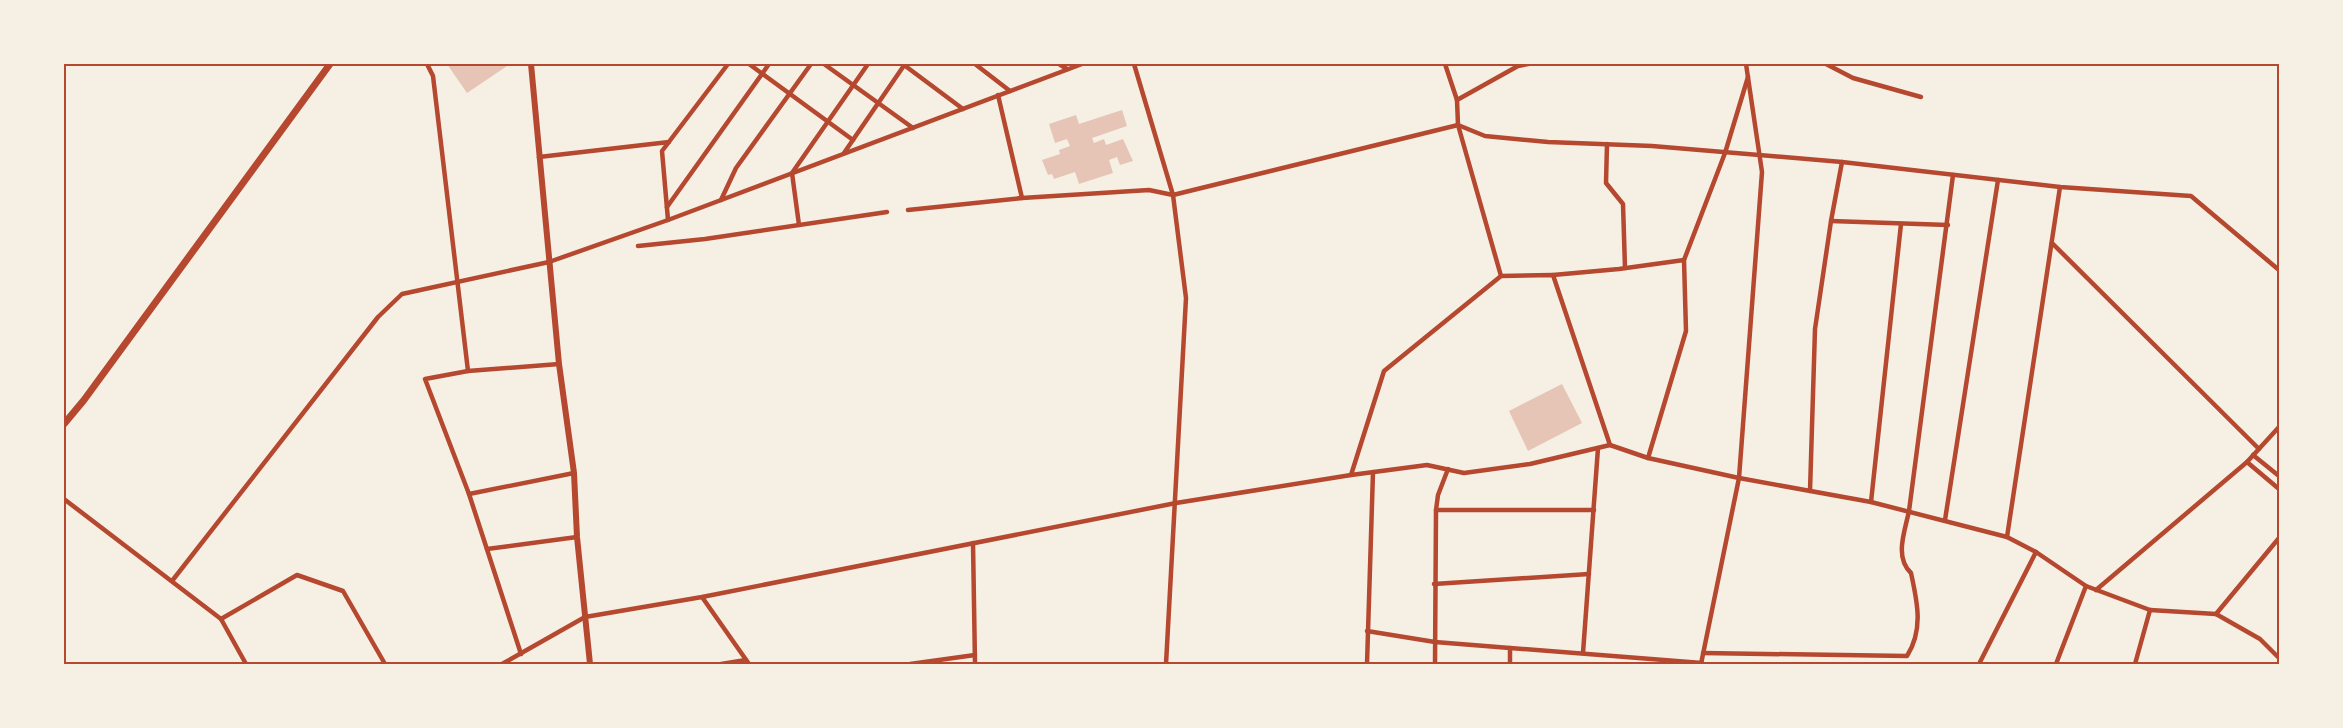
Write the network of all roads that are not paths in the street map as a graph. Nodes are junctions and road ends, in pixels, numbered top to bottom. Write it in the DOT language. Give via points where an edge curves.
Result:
graph roads {
  1 [pos="330,64"];
  2 [pos="427,64"];
  3 [pos="530,64"];
  4 [pos="728,64"];
  5 [pos="749,64"];
  6 [pos="769,64"];
  7 [pos="811,64"];
  8 [pos="824,64"];
  9 [pos="868,64"];
  10 [pos="904,64"];
  11 [pos="975,64"];
  12 [pos="1059,64"];
  13 [pos="1082,64"];
  14 [pos="1134,64"];
  15 [pos="1445,64"];
  16 [pos="1528,64"];
  17 [pos="1746,64"];
  18 [pos="1826,64"];
  19 [pos="1518,65"];
  20 [pos="1067,69"];
  21 [pos="762,74"];
  22 [pos="1748,76"];
  23 [pos="853,85"];
  24 [pos="1010,91"];
  25 [pos="790,94"];
  26 [pos="998,96"];
  27 [pos="1921,97"];
  28 [pos="1456,100"];
  29 [pos="879,104"];
  30 [pos="963,108"];
  31 [pos="827,121"];
  32 [pos="1458,125"];
  33 [pos="913,128"];
  34 [pos="853,140"];
  35 [pos="669,142"];
  36 [pos="1607,144"];
  37 [pos="1725,153"];
  38 [pos="843,154"];
  39 [pos="1760,156"];
  40 [pos="539,157"];
  41 [pos="1842,162"];
  42 [pos="792,173"];
  43 [pos="1953,175"];
  44 [pos="1998,180"];
  45 [pos="2060,188"];
  46 [pos="1173,195"];
  47 [pos="1022,198"];
  48 [pos="721,200"];
  49 [pos="667,207"];
  50 [pos="908,210"];
  51 [pos="887,212"];
  52 [pos="668,220"];
  53 [pos="1831,221"];
  54 [pos="1901,224"];
  55 [pos="799,225"];
  56 [pos="1948,225"];
  57 [pos="2052,242"];
  58 [pos="638,246"];
  59 [pos="1684,260"];
  60 [pos="549,262"];
  61 [pos="1625,268"];
  62 [pos="2279,270"];
  63 [pos="1553,274"];
  64 [pos="1501,276"];
  65 [pos="459,283"];
  66 [pos="559,364"];
  67 [pos="468,371"];
  68 [pos="64,424"];
  69 [pos="2279,427"];
  70 [pos="1610,445"];
  71 [pos="1598,448"];
  72 [pos="2259,449"];
  73 [pos="2252,456"];
  74 [pos="1648,458"];
  75 [pos="2246,462"];
  76 [pos="1448,469"];
  77 [pos="1374,472"];
  78 [pos="574,473"];
  79 [pos="1351,475"];
  80 [pos="2279,476"];
  81 [pos="1739,478"];
  82 [pos="2279,489"];
  83 [pos="1810,491"];
  84 [pos="469,494"];
  85 [pos="64,499"];
  86 [pos="1871,502"];
  87 [pos="1176,504"];
  88 [pos="1436,510"];
  89 [pos="1594,510"];
  90 [pos="1909,511"];
  91 [pos="1945,520"];
  92 [pos="577,537"];
  93 [pos="2007,537"];
  94 [pos="2279,538"];
  95 [pos="973,543"];
  96 [pos="487,549"];
  97 [pos="2036,552"];
  98 [pos="1589,574"];
  99 [pos="172,581"];
  100 [pos="1434,584"];
  101 [pos="2086,586"];
  102 [pos="2096,590"];
  103 [pos="702,597"];
  104 [pos="2150,610"];
  105 [pos="2216,614"];
  106 [pos="585,617"];
  107 [pos="221,619"];
  108 [pos="1367,632"];
  109 [pos="1435,642"];
  110 [pos="1510,648"];
  111 [pos="1704,653"];
  112 [pos="521,654"];
  113 [pos="1583,654"];
  114 [pos="975,655"];
  115 [pos="2279,658"];
  116 [pos="748,662"];
  117 [pos="246,664"];
  118 [pos="385,664"];
  119 [pos="502,664"];
  120 [pos="590,664"];
  121 [pos="721,664"];
  122 [pos="910,664"];
  123 [pos="975,664"];
  124 [pos="1166,664"];
  125 [pos="1367,664"];
  126 [pos="1435,664"];
  127 [pos="1510,664"];
  128 [pos="1701,664"];
  129 [pos="1979,664"];
  130 [pos="2056,664"];
  131 [pos="2135,664"];
  1 -- 68 [label="main road"];
  2 -- 65 [label="street" via="433,76"];
  3 -- 40 [label="main road"];
  4 -- 35 [label="street"];
  5 -- 21 [label="street"];
  6 -- 21 [label="street"];
  7 -- 25 [label="street"];
  8 -- 23 [label="street"];
  9 -- 23 [label="street"];
  10 -- 29 [label="street"];
  10 -- 30 [label="street"];
  11 -- 24 [label="street"];
  12 -- 20 [label="street"];
  13 -- 20 [label="street"];
  14 -- 46 [label="street"];
  15 -- 28 [label="street"];
  16 -- 19 [label="street"];
  17 -- 22 [label="street"];
  18 -- 27 [label="street" via="1853,78"];
  19 -- 28 [label="street"];
  20 -- 24 [label="street"];
  21 -- 25 [label="street"];
  21 -- 49 [label="street"];
  22 -- 37 [label="street"];
  22 -- 39 [label="street"];
  23 -- 29 [label="street"];
  23 -- 31 [label="street"];
  24 -- 26 [label="street"];
  25 -- 31 [label="street"];
  25 -- 48 [label="street" via="736,168"];
  26 -- 30 [label="street"];
  26 -- 47 [label="street"];
  28 -- 32 [label="street"];
  29 -- 33 [label="street"];
  29 -- 34 [label="street"];
  30 -- 33 [label="street"];
  31 -- 34 [label="street"];
  31 -- 42 [label="street"];
  32 -- 36 [label="street" via="1486,136"];
  32 -- 46 [label="street"];
  32 -- 64 [label="street"];
  33 -- 38 [label="street"];
  34 -- 38 [label="street"];
  35 -- 40 [label="street"];
  35 -- 49 [label="street" via="662,151"];
  36 -- 37 [label="street"];
  36 -- 61 [label="street" via="1606,183 1623,204"];
  37 -- 39 [label="street"];
  37 -- 59 [label="street"];
  38 -- 42 [label="street"];
  39 -- 41 [label="street"];
  39 -- 81 [label="street" via="1762,172"];
  40 -- 60 [label="main road"];
  41 -- 43 [label="street"];
  41 -- 53 [label="street"];
  42 -- 48 [label="street"];
  42 -- 55 [label="street"];
  43 -- 44 [label="street"];
  43 -- 56 [label="street"];
  44 -- 45 [label="street"];
  44 -- 91 [label="street"];
  45 -- 57 [label="street"];
  45 -- 62 [label="street" via="2191,196"];
  46 -- 47 [label="street" via="1149,190"];
  46 -- 87 [label="street" via="1186,298"];
  47 -- 50 [label="street"];
  48 -- 52 [label="street"];
  49 -- 52 [label="street"];
  51 -- 55 [label="street"];
  52 -- 60 [label="street"];
  53 -- 54 [label="street"];
  53 -- 83 [label="street" via="1815,329"];
  54 -- 56 [label="street"];
  54 -- 86 [label="street"];
  55 -- 58 [label="street"];
  56 -- 90 [label="street"];
  57 -- 72 [label="street"];
  57 -- 93 [label="street"];
  59 -- 61 [label="street"];
  59 -- 74 [label="street" via="1686,331"];
  60 -- 65 [label="street"];
  60 -- 66 [label="main road"];
  61 -- 63 [label="street"];
  63 -- 64 [label="street"];
  63 -- 70 [label="street"];
  64 -- 79 [label="street" via="1384,370"];
  65 -- 67 [label="street"];
  65 -- 99 [label="street" via="402,294 378,317"];
  66 -- 67 [label="street"];
  66 -- 78 [label="main road"];
  67 -- 84 [label="street" via="425,379"];
  69 -- 72 [label="street"];
  70 -- 71 [label="street"];
  70 -- 74 [label="street"];
  71 -- 76 [label="street" via="1521,465 1464,473"];
  71 -- 89 [label="street"];
  72 -- 73 [label="street"];
  73 -- 75 [label="street"];
  73 -- 80 [label="street"];
  74 -- 81 [label="street"];
  75 -- 82 [label="street"];
  75 -- 102 [label="street"];
  76 -- 77 [label="street" via="1427,465"];
  76 -- 88 [label="street"];
  77 -- 79 [label="street"];
  77 -- 108 [label="street"];
  78 -- 84 [label="street"];
  78 -- 92 [label="main road"];
  79 -- 87 [label="street"];
  81 -- 83 [label="street"];
  81 -- 111 [label="street"];
  83 -- 86 [label="street"];
  84 -- 96 [label="street"];
  85 -- 99 [label="street"];
  86 -- 90 [label="street"];
  87 -- 95 [label="street"];
  87 -- 124 [label="street"];
  88 -- 89 [label="street"];
  88 -- 100 [label="street"];
  89 -- 98 [label="street"];
  90 -- 91 [label="street"];
  90 -- 111 [label="street" via="1901,552 1905,567 1912,573 1918,626 1907,656"];
  91 -- 93 [label="street"];
  92 -- 96 [label="street"];
  92 -- 106 [label="main road"];
  93 -- 97 [label="street"];
  94 -- 105 [label="street"];
  95 -- 103 [label="street"];
  95 -- 114 [label="street"];
  96 -- 112 [label="street"];
  97 -- 101 [label="street"];
  97 -- 129 [label="street"];
  98 -- 100 [label="street"];
  98 -- 113 [label="street"];
  99 -- 107 [label="street"];
  100 -- 109 [label="street"];
  101 -- 102 [label="street"];
  101 -- 130 [label="street"];
  102 -- 104 [label="street"];
  103 -- 106 [label="street"];
  103 -- 116 [label="street"];
  104 -- 105 [label="street"];
  104 -- 131 [label="street"];
  105 -- 115 [label="street" via="2260,639"];
  106 -- 112 [label="street"];
  106 -- 120 [label="main road"];
  107 -- 117 [label="street"];
  107 -- 118 [label="street" via="297,575 343,591"];
  108 -- 109 [label="street"];
  108 -- 125 [label="street"];
  109 -- 110 [label="street"];
  109 -- 126 [label="street"];
  110 -- 113 [label="street"];
  110 -- 127 [label="street"];
  111 -- 128 [label="street"];
  112 -- 119 [label="street"];
  113 -- 128 [label="street"];
  114 -- 122 [label="street"];
  114 -- 123 [label="street"];
  116 -- 121 [label="street"];
}
